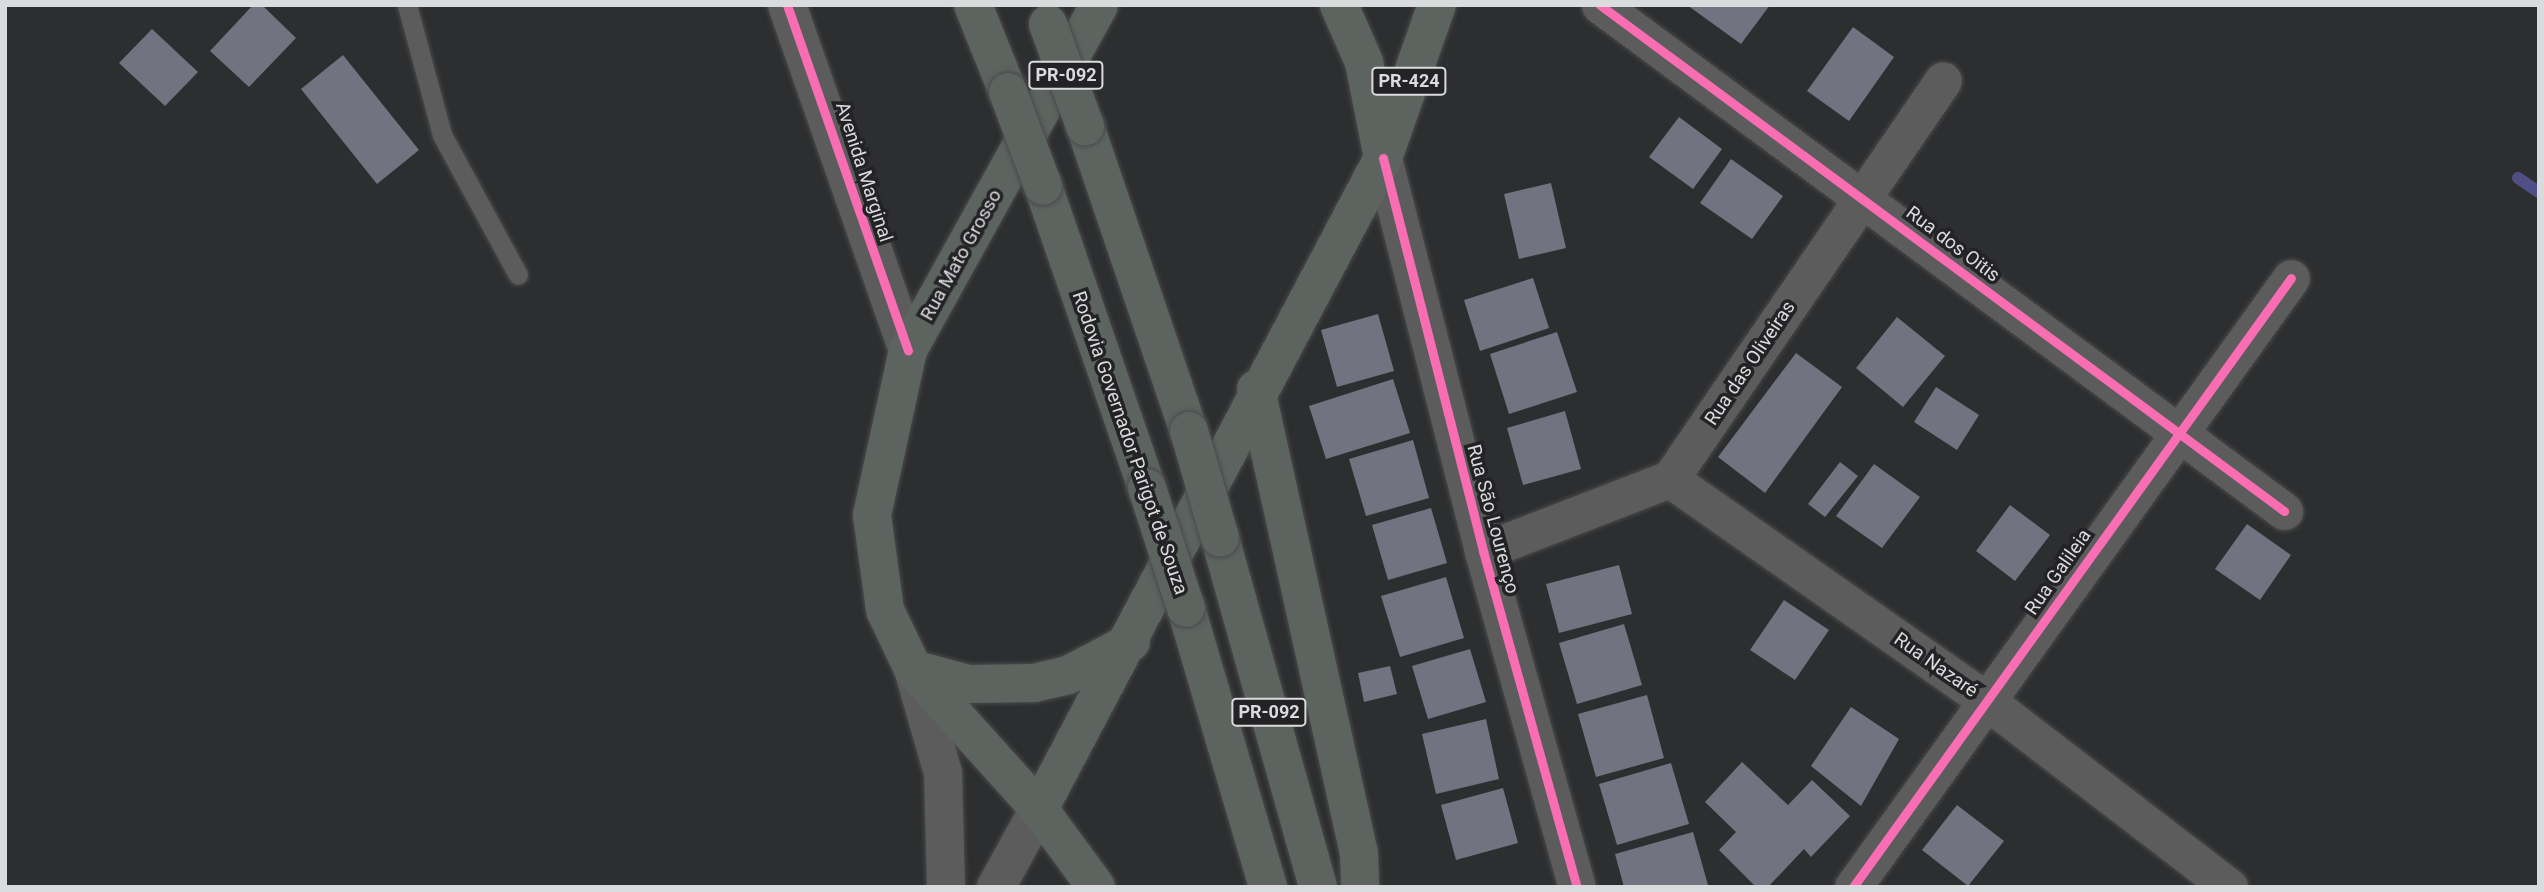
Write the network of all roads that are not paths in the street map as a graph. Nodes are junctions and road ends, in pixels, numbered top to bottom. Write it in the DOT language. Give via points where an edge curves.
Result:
graph roads {
  1 [pos="407,5"];
  2 [pos="787,5"];
  3 [pos="973,5"];
  4 [pos="1098,5"];
  5 [pos="1339,5"];
  6 [pos="1437,5"];
  7 [pos="1600,5"];
  8 [pos="1044,14"];
  9 [pos="1942,80"];
  10 [pos="1383,158"];
  11 [pos="1863,198"];
  12 [pos="519,275"];
  13 [pos="2291,278"];
  14 [pos="908,350"];
  15 [pos="1256,389"];
  16 [pos="2176,435"];
  17 [pos="1670,479"];
  18 [pos="2284,511"];
  19 [pos="1483,551"];
  20 [pos="1131,642"];
  21 [pos="913,669"];
  22 [pos="1988,702"];
  23 [pos="1039,808"];
  24 [pos="946,887"];
  25 [pos="996,887"];
  26 [pos="1096,887"];
  27 [pos="1269,887"];
  28 [pos="1318,887"];
  29 [pos="1360,887"];
  30 [pos="1577,887"];
  31 [pos="1853,887"];
  32 [pos="2229,887"];
  1 -- 12 [label="lane" via="442,135"];
  2 -- 14 [label="street, Avenida Marginal"];
  3 -- 27 [label="main road, Rodovia Governador Parigot de Souza / PR-092, bridge" via="1043,186 1147,488"];
  4 -- 14 [label="main road, Rua Mato Grosso"];
  5 -- 10 [label="main road" via="1364,62"];
  6 -- 10 [label="main road, PR-424"];
  7 -- 11 [label="street, Rua dos Oitis"];
  8 -- 28 [label="main road, PR-092, bridge" via="1189,431"];
  9 -- 11 [label="street, Rua das Oliveiras"];
  10 -- 15 [label="main road"];
  10 -- 19 [label="street, Rua São Lourenço"];
  11 -- 16 [label="street, Rua dos Oitis"];
  11 -- 17 [label="street, Rua das Oliveiras"];
  13 -- 16 [label="street, Rua Galileia"];
  14 -- 21 [label="main road, Rua Mato Grosso" via="874,484 872,536 885,610"];
  15 -- 20 [label="main road"];
  15 -- 29 [label="main road" via="1359,853"];
  16 -- 18 [label="street, Rua dos Oitis"];
  16 -- 22 [label="street, Rua Galileia"];
  17 -- 19 [label="street"];
  17 -- 22 [label="street, Rua Nazaré"];
  19 -- 30 [label="street, Rua São Lourenço"];
  20 -- 21 [label="main road" via="1068,675 1034,683 969,684"];
  20 -- 23 [label="main road"];
  21 -- 23 [label="main road"];
  21 -- 24 [label="street, Rua Mato Grosso" via="943,774"];
  22 -- 31 [label="street, Rua Galileia"];
  22 -- 32 [label="street, Rua Nazaré"];
  23 -- 25 [label="street"];
  23 -- 26 [label="main road"];
}
